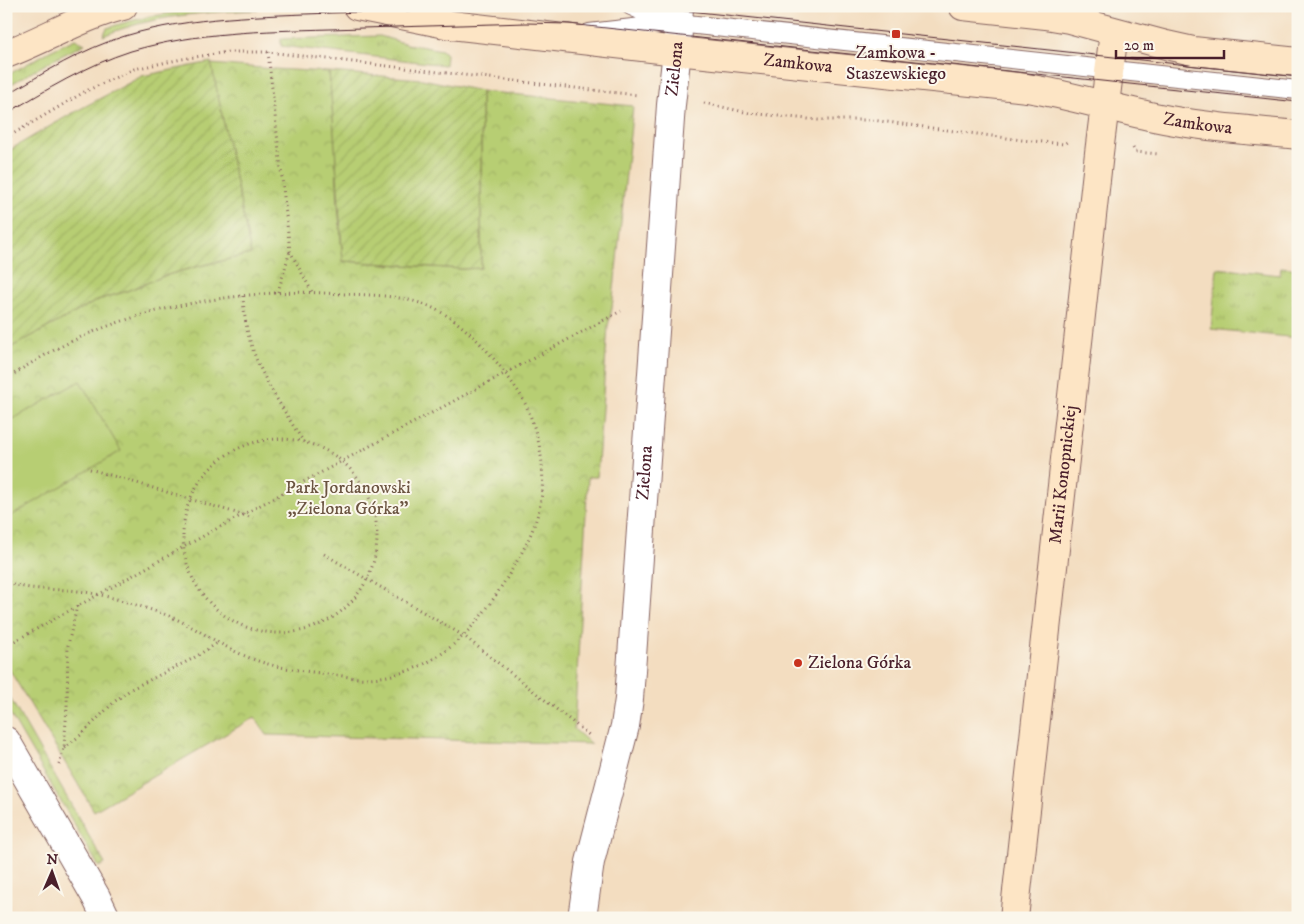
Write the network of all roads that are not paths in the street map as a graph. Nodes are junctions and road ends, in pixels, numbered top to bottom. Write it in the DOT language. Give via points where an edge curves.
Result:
graph roads {
  1 [pos="123,6"];
  2 [pos="358,6"];
  3 [pos="631,6"];
  4 [pos="963,6"];
  5 [pos="679,15"];
  6 [pos="1114,32"];
  7 [pos="535,35"];
  8 [pos="677,51"];
  9 [pos="6,54"];
  10 [pos="1298,62"];
  11 [pos="1109,70"];
  12 [pos="1298,90"];
  13 [pos="1106,105"];
  14 [pos="1298,135"];
  15 [pos="6,741"];
  16 [pos="106,918"];
  17 [pos="582,918"];
  18 [pos="1014,918"];
  1 -- 9 [label="street" via="62,28"];
  2 -- 7 [label="street, Zamkowa" via="451,25"];
  3 -- 5 [label="lane" via="653,16"];
  4 -- 6 [label="street" via="1046,15"];
  5 -- 7 [label="lane" via="653,24 568,35"];
  5 -- 8 [label="street, Zielona"];
  5 -- 11 [label="lane"];
  6 -- 10 [label="street" via="1193,51"];
  6 -- 11 [label="street, Marii Konopnickiej"];
  7 -- 8 [label="street, Zamkowa"];
  8 -- 13 [label="street, Zamkowa" via="1027,88"];
  8 -- 17 [label="street, Zielona" via="629,699 590,862"];
  11 -- 12 [label="lane"];
  11 -- 13 [label="street, Marii Konopnickiej"];
  13 -- 14 [label="street, Zamkowa" via="1185,123"];
  13 -- 18 [label="street, Marii Konopnickiej"];
  15 -- 16 [label="street"];
}
